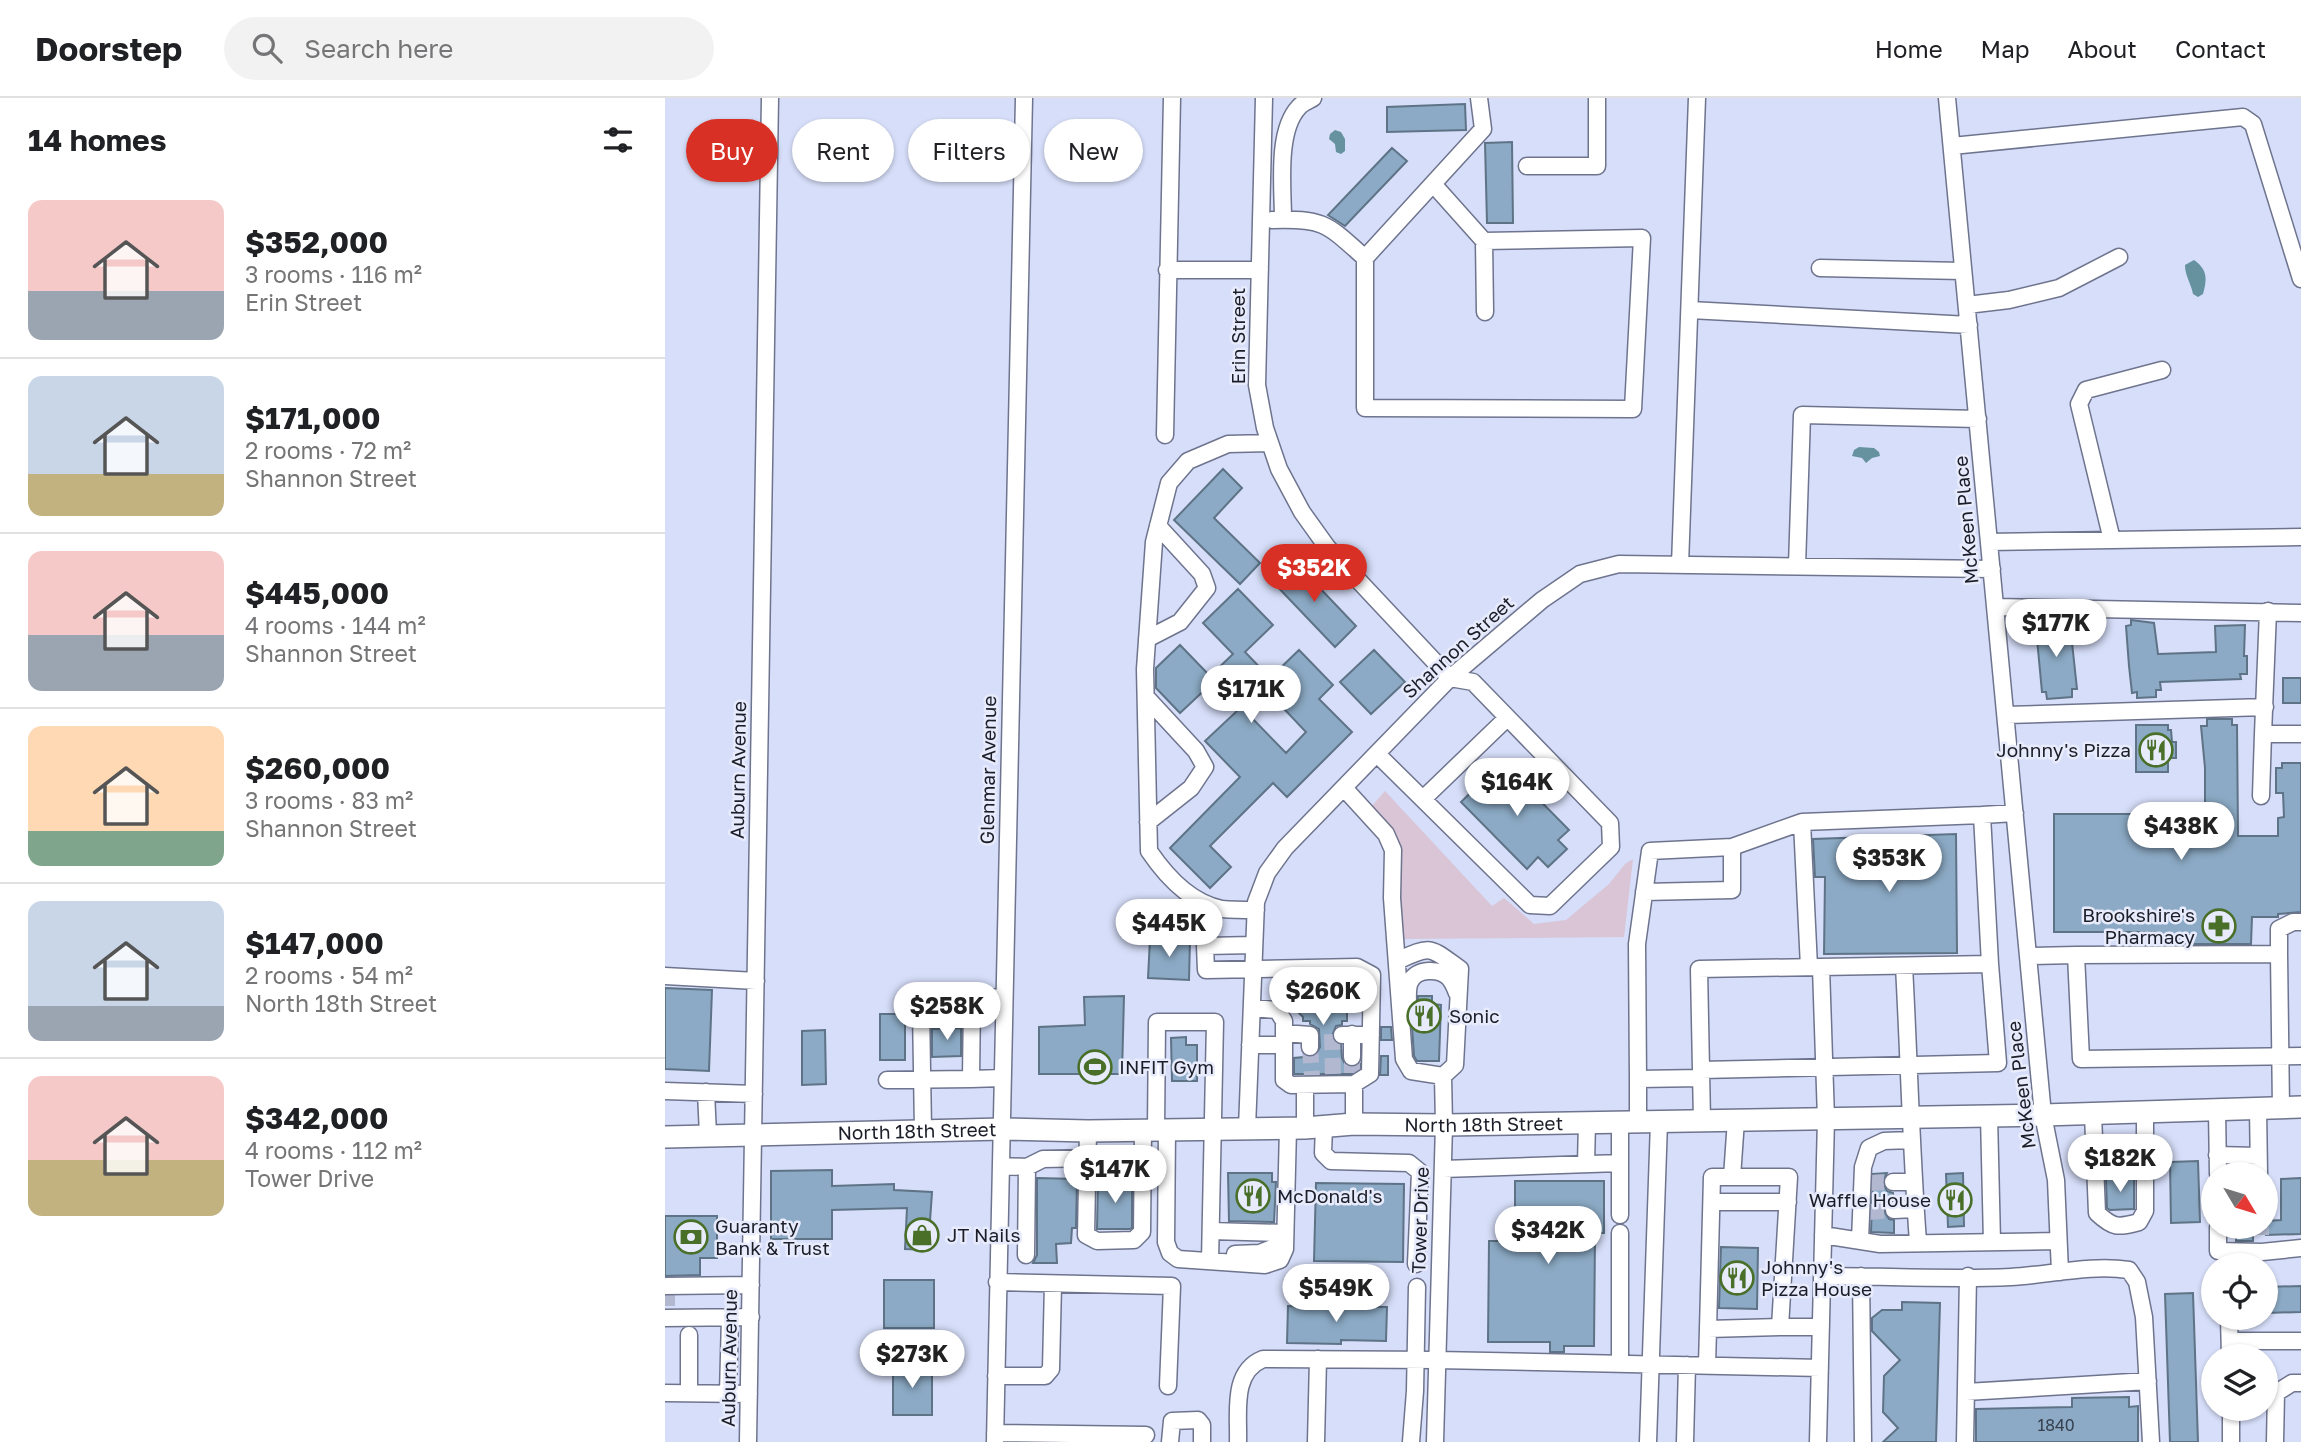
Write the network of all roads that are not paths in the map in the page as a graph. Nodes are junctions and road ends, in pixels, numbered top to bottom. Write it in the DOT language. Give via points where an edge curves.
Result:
graph roads {
  1 [pos="771,98"];
  2 [pos="1024,98"];
  3 [pos="1172,98"];
  4 [pos="1264,98"];
  5 [pos="1313,98"];
  6 [pos="1479,98"];
  7 [pos="1597,98"];
  8 [pos="1697,98"];
  9 [pos="1947,98"];
  10 [pos="1952,146"];
  11 [pos="1527,166"];
  12 [pos="1434,185"];
  13 [pos="1283,219"];
  14 [pos="1261,220"];
  15 [pos="1484,241"];
  16 [pos="2119,257"];
  17 [pos="1365,258"];
  18 [pos="1821,268"];
  19 [pos="1167,270"];
  20 [pos="1260,270"];
  21 [pos="1962,271"];
  22 [pos="2301,279"];
  23 [pos="1967,305"];
  24 [pos="1690,310"];
  25 [pos="1485,312"];
  26 [pos="1969,325"];
  27 [pos="2162,370"];
  28 [pos="1978,419"];
  29 [pos="1165,435"];
  30 [pos="1271,443"];
  31 [pos="1158,526"];
  32 [pos="2301,537"];
  33 [pos="2112,540"];
  34 [pos="1989,542"];
  35 [pos="1680,565"];
  36 [pos="1797,566"];
  37 [pos="1992,569"];
  38 [pos="1996,607"];
  39 [pos="2268,611"];
  40 [pos="2301,612"];
  41 [pos="1147,639"];
  42 [pos="1450,678"];
  43 [pos="1146,697"];
  44 [pos="2265,707"];
  45 [pos="2006,715"];
  46 [pos="1507,718"];
  47 [pos="2263,734"];
  48 [pos="2301,734"];
  49 [pos="1377,754"];
  50 [pos="1344,788"];
  51 [pos="2261,796"];
  52 [pos="1423,799"];
  53 [pos="2015,813"];
  54 [pos="1982,815"];
  55 [pos="1148,822"];
  56 [pos="1802,822"];
  57 [pos="1732,847"];
  58 [pos="1644,892"];
  59 [pos="1256,910"];
  60 [pos="2301,922"];
  61 [pos="1254,945"];
  62 [pos="2279,954"];
  63 [pos="2076,955"];
  64 [pos="2028,956"];
  65 [pos="1397,961"];
  66 [pos="1990,964"];
  67 [pos="1904,966"];
  68 [pos="1815,967"];
  69 [pos="1253,969"];
  70 [pos="665,976"];
  71 [pos="756,981"];
  72 [pos="1457,993"];
  73 [pos="1004,998"];
  74 [pos="972,999"];
  75 [pos="1252,1008"];
  76 [pos="1371,1035"];
  77 [pos="1284,1039"];
  78 [pos="1250,1045"];
  79 [pos="1310,1047"];
  80 [pos="2301,1056"];
  81 [pos="1352,1057"];
  82 [pos="2279,1057"];
  83 [pos="1909,1065"];
  84 [pos="1408,1066"];
  85 [pos="1825,1067"];
  86 [pos="1701,1074"];
  87 [pos="1443,1076"];
  88 [pos="1002,1078"];
  89 [pos="971,1079"];
  90 [pos="1638,1079"];
  91 [pos="887,1080"];
  92 [pos="923,1080"];
  93 [pos="1352,1081"];
  94 [pos="1309,1082"];
  95 [pos="665,1091"];
  96 [pos="706,1092"];
  97 [pos="754,1094"];
  98 [pos="2291,1107"];
  99 [pos="2258,1108"];
  100 [pos="2217,1110"];
  101 [pos="2145,1112"];
  102 [pos="2093,1114"];
  103 [pos="2043,1115"];
  104 [pos="1989,1116"];
  105 [pos="1909,1118"];
  106 [pos="1826,1119"];
  107 [pos="1735,1120"];
  108 [pos="1702,1121"];
  109 [pos="1587,1122"];
  110 [pos="1639,1122"];
  111 [pos="1354,1124"];
  112 [pos="1444,1125"];
  113 [pos="1306,1127"];
  114 [pos="1247,1128"];
  115 [pos="1002,1129"];
  116 [pos="1214,1129"];
  117 [pos="923,1130"];
  118 [pos="1155,1130"];
  119 [pos="1088,1131"];
  120 [pos="754,1134"];
  121 [pos="708,1135"];
  122 [pos="665,1137"];
  123 [pos="1911,1140"];
  124 [pos="2217,1155"];
  125 [pos="2258,1156"];
  126 [pos="1088,1157"];
  127 [pos="1142,1157"];
  128 [pos="2217,1162"];
  129 [pos="2258,1162"];
  130 [pos="1620,1163"];
  131 [pos="1586,1164"];
  132 [pos="1002,1166"];
  133 [pos="1027,1167"];
  134 [pos="1443,1171"];
  135 [pos="1420,1172"];
  136 [pos="1732,1177"];
  137 [pos="1893,1182"];
  138 [pos="1914,1182"];
  139 [pos="1712,1202"];
  140 [pos="1788,1202"];
  141 [pos="1915,1209"];
  142 [pos="1894,1210"];
  143 [pos="1620,1215"];
  144 [pos="1211,1231"];
  145 [pos="1283,1233"];
  146 [pos="1620,1233"];
  147 [pos="1823,1235"];
  148 [pos="2218,1239"];
  149 [pos="2261,1239"];
  150 [pos="1860,1240"];
  151 [pos="2059,1241"];
  152 [pos="1918,1242"];
  153 [pos="1992,1242"];
  154 [pos="2301,1248"];
  155 [pos="2262,1252"];
  156 [pos="1026,1255"];
  157 [pos="1210,1261"];
  158 [pos="1416,1264"];
  159 [pos="2060,1272"];
  160 [pos="1822,1276"];
  161 [pos="1861,1276"];
  162 [pos="1968,1276"];
  163 [pos="997,1282"];
  164 [pos="1053,1283"];
  165 [pos="751,1285"];
  166 [pos="1417,1287"];
  167 [pos="666,1298"];
  168 [pos="730,1317"];
  169 [pos="751,1317"];
  170 [pos="1780,1327"];
  171 [pos="1821,1327"];
  172 [pos="1708,1329"];
  173 [pos="688,1335"];
  174 [pos="2301,1341"];
  175 [pos="2274,1344"];
  176 [pos="1318,1359"];
  177 [pos="1416,1360"];
  178 [pos="1437,1360"];
  179 [pos="1620,1364"];
  180 [pos="1650,1364"];
  181 [pos="1687,1365"];
  182 [pos="1707,1366"];
  183 [pos="1820,1368"];
  184 [pos="996,1376"];
  185 [pos="2148,1381"];
  186 [pos="2301,1383"];
  187 [pos="1168,1386"];
  188 [pos="1966,1392"];
  189 [pos="665,1393"];
  190 [pos="689,1394"];
  191 [pos="728,1394"];
  192 [pos="749,1394"];
  193 [pos="2231,1421"];
  194 [pos="1146,1435"];
  195 [pos="995,1437"];
  196 [pos="1047,1438"];
  197 [pos="1412,1438"];
  198 [pos="1435,1438"];
  199 [pos="748,1442"];
  200 [pos="1170,1442"];
  201 [pos="1202,1442"];
  202 [pos="1238,1442"];
  203 [pos="1316,1442"];
  204 [pos="1648,1442"];
  205 [pos="1685,1442"];
  206 [pos="1818,1442"];
  207 [pos="1863,1442"];
  208 [pos="1965,1442"];
  209 [pos="2151,1442"];
  210 [pos="2231,1442"];
  211 [pos="2275,1442"];
  1 -- 71 [label="street, Auburn Avenue"];
  2 -- 73 [label="street, Glenmar Avenue"];
  3 -- 19 [label="street"];
  4 -- 14 [label="street, Erin Street"];
  5 -- 13 [label="street" via="1299,107 1288,125"];
  6 -- 12 [label="street" via="1483,129"];
  7 -- 11 [label="street" via="1597,166"];
  8 -- 24 [label="street"];
  9 -- 10 [label="street, McKeen Place"];
  10 -- 21 [label="street, McKeen Place"];
  10 -- 22 [label="street" via="2243,117 2253,124"];
  12 -- 15 [label="street"];
  12 -- 17 [label="street"];
  13 -- 14 [label="street"];
  13 -- 17 [label="street" via="1319,222"];
  14 -- 20 [label="street, Erin Street"];
  15 -- 17 [label="street" via="1642,238 1633,409 1365,408"];
  15 -- 25 [label="street"];
  16 -- 23 [label="street" via="2059,288"];
  18 -- 21 [label="street"];
  19 -- 20 [label="street"];
  19 -- 29 [label="street"];
  20 -- 30 [label="street, Erin Street" via="1257,384"];
  21 -- 23 [label="street, McKeen Place"];
  23 -- 26 [label="street, McKeen Place"];
  24 -- 26 [label="street"];
  24 -- 35 [label="street"];
  26 -- 28 [label="street, McKeen Place"];
  27 -- 33 [label="street" via="2086,390 2079,404"];
  28 -- 34 [label="street, McKeen Place"];
  28 -- 36 [label="street" via="1802,415"];
  30 -- 31 [label="street" via="1228,444 1188,461 1169,483"];
  30 -- 42 [label="street, Erin Street" via="1302,512 1327,547"];
  31 -- 41 [label="street"];
  31 -- 41 [label="street" via="1202,574 1207,588 1180,622"];
  32 -- 33 [label="street"];
  33 -- 34 [label="street"];
  34 -- 37 [label="street, McKeen Place"];
  35 -- 36 [label="street, Shannon Street"];
  35 -- 42 [label="street, Shannon Street" via="1619,564 1580,574"];
  36 -- 37 [label="street, Shannon Street"];
  37 -- 38 [label="street, McKeen Place"];
  38 -- 39 [label="street"];
  38 -- 45 [label="street, McKeen Place"];
  39 -- 40 [label="street"];
  39 -- 44 [label="street"];
  41 -- 43 [label="street"];
  42 -- 46 [label="street" via="1473,682"];
  42 -- 49 [label="street, Shannon Street"];
  43 -- 55 [label="street"];
  43 -- 55 [label="street" via="1205,767 1191,788"];
  44 -- 45 [label="street"];
  44 -- 47 [label="street"];
  45 -- 53 [label="street, McKeen Place"];
  46 -- 52 [label="street"];
  46 -- 52 [label="street" via="1610,823 1611,847 1550,906 1530,905"];
  47 -- 48 [label="street"];
  47 -- 51 [label="street"];
  49 -- 50 [label="street, Shannon Street"];
  49 -- 52 [label="street"];
  50 -- 59 [label="street, Shannon Street" via="1285,848 1267,873"];
  50 -- 65 [label="street" via="1386,834 1392,850"];
  53 -- 54 [label="street"];
  53 -- 64 [label="street, McKeen Place"];
  54 -- 56 [label="street"];
  54 -- 66 [label="street"];
  55 -- 59 [label="street" via="1149,851 1194,898 1221,909"];
  56 -- 57 [label="street"];
  56 -- 68 [label="street"];
  57 -- 58 [label="street" via="1650,851"];
  57 -- 58 [label="street" via="1732,890"];
  58 -- 90 [label="street" via="1637,944"];
  59 -- 61 [label="street, Shannon Street"];
  60 -- 62 [label="street" via="2279,929"];
  61 -- 69 [label="street, Shannon Street"];
  61 -- 69 [label="street" via="1205,946 1206,970"];
  62 -- 63 [label="street"];
  62 -- 82 [label="street"];
  63 -- 64 [label="street"];
  63 -- 82 [label="street" via="2081,1059"];
  64 -- 103 [label="street, McKeen Place"];
  65 -- 72 [label="street" via="1423,949 1436,952 1460,969"];
  65 -- 84 [label="street"];
  66 -- 67 [label="street"];
  66 -- 83 [label="street" via="1998,1063"];
  67 -- 68 [label="street"];
  67 -- 83 [label="street"];
  68 -- 85 [label="street"];
  68 -- 86 [label="street" via="1699,969"];
  69 -- 75 [label="street, Shannon Street"];
  69 -- 76 [label="street" via="1357,967 1372,975"];
  70 -- 71 [label="street"];
  71 -- 97 [label="street, Auburn Avenue"];
  72 -- 84 [label="street" via="1445,975 1432,970 1413,976 1409,984"];
  72 -- 87 [label="street" via="1455,1065"];
  73 -- 74 [label="street"];
  73 -- 88 [label="street, Glenmar Avenue"];
  74 -- 89 [label="street"];
  74 -- 92 [label="street" via="931,1001 922,1009"];
  75 -- 77 [label="street" via="1276,1010 1284,1021"];
  75 -- 78 [label="street, Shannon Street"];
  76 -- 81 [label="street" via="1347,1035"];
  76 -- 93 [label="street" via="1370,1074"];
  77 -- 78 [label="street"];
  77 -- 79 [label="street" via="1310,1035"];
  77 -- 94 [label="street" via="1284,1080 1291,1085"];
  78 -- 114 [label="street, Shannon Street"];
  80 -- 82 [label="street"];
  82 -- 98 [label="street"];
  83 -- 85 [label="street"];
  83 -- 105 [label="street"];
  84 -- 87 [label="street"];
  85 -- 86 [label="street"];
  85 -- 106 [label="street"];
  86 -- 90 [label="street"];
  86 -- 108 [label="street"];
  87 -- 112 [label="street, Tower Drive"];
  88 -- 89 [label="street"];
  88 -- 115 [label="street, Glenmar Avenue"];
  89 -- 92 [label="street"];
  90 -- 110 [label="street"];
  91 -- 92 [label="street"];
  92 -- 117 [label="street"];
  93 -- 94 [label="street"];
  93 -- 111 [label="street"];
  94 -- 113 [label="street"];
  95 -- 96 [label="street"];
  96 -- 97 [label="street"];
  96 -- 121 [label="street"];
  97 -- 120 [label="street, Auburn Avenue"];
  98 -- 99 [label="main road, North 18th Street"];
  99 -- 100 [label="main road, North 18th Street"];
  99 -- 125 [label="street"];
  100 -- 101 [label="main road, North 18th Street"];
  100 -- 124 [label="street"];
  101 -- 102 [label="main road, North 18th Street"];
  101 -- 102 [label="street" via="2145,1211 2139,1222 2124,1226 2110,1225 2097,1213"];
  102 -- 103 [label="main road, North 18th Street"];
  103 -- 104 [label="main road, North 18th Street"];
  103 -- 151 [label="street, McKeen Place" via="2056,1180"];
  104 -- 105 [label="main road, North 18th Street"];
  104 -- 153 [label="street"];
  105 -- 106 [label="main road, North 18th Street"];
  105 -- 123 [label="street"];
  106 -- 107 [label="main road, North 18th Street"];
  106 -- 147 [label="street"];
  107 -- 108 [label="main road, North 18th Street"];
  107 -- 136 [label="street"];
  108 -- 110 [label="main road, North 18th Street"];
  109 -- 110 [label="main road, North 18th Street"];
  109 -- 112 [label="main road, North 18th Street"];
  109 -- 131 [label="street"];
  110 -- 130 [label="street"];
  110 -- 180 [label="street"];
  111 -- 112 [label="main road, North 18th Street"];
  111 -- 113 [label="main road, North 18th Street"];
  112 -- 134 [label="street, Tower Drive"];
  113 -- 114 [label="main road, North 18th Street"];
  113 -- 135 [label="street" via="1331,1161 1409,1163"];
  113 -- 145 [label="street" via="1288,1152"];
  114 -- 116 [label="main road, North 18th Street"];
  115 -- 117 [label="main road, North 18th Street"];
  115 -- 119 [label="main road, North 18th Street"];
  115 -- 132 [label="street, Glenmar Avenue"];
  116 -- 118 [label="main road, North 18th Street"];
  116 -- 118 [label="street" via="1215,1022 1157,1022"];
  116 -- 144 [label="street"];
  117 -- 120 [label="main road, North 18th Street"];
  118 -- 119 [label="main road, North 18th Street"];
  118 -- 127 [label="street"];
  118 -- 157 [label="street" via="1170,1253 1178,1259"];
  119 -- 126 [label="street"];
  120 -- 121 [label="main road, North 18th Street"];
  120 -- 165 [label="street, Auburn Avenue"];
  121 -- 122 [label="main road, North 18th Street"];
  123 -- 138 [label="street"];
  123 -- 150 [label="street" via="1869,1147 1863,1167"];
  124 -- 125 [label="street"];
  124 -- 128 [label="street"];
  125 -- 129 [label="street"];
  126 -- 127 [label="street"];
  126 -- 127 [label="street" via="1086,1235 1097,1241 1133,1240 1142,1232"];
  126 -- 133 [label="street" via="1044,1159"];
  130 -- 131 [label="street"];
  130 -- 143 [label="street"];
  131 -- 134 [label="street"];
  132 -- 133 [label="street"];
  132 -- 163 [label="street, Glenmar Avenue"];
  133 -- 156 [label="street"];
  134 -- 135 [label="street"];
  134 -- 178 [label="street, Tower Drive"];
  135 -- 158 [label="street"];
  136 -- 139 [label="street" via="1712,1177"];
  136 -- 140 [label="street" via="1789,1177"];
  137 -- 138 [label="street"];
  138 -- 141 [label="street"];
  139 -- 140 [label="street"];
  139 -- 172 [label="street"];
  140 -- 170 [label="street"];
  141 -- 142 [label="street"];
  141 -- 152 [label="street"];
  144 -- 145 [label="street"];
  144 -- 157 [label="street"];
  145 -- 157 [label="street" via="1285,1249 1280,1260 1265,1265"];
  146 -- 179 [label="street"];
  147 -- 150 [label="street"];
  147 -- 160 [label="street"];
  148 -- 155 [label="street" via="2218,1251"];
  149 -- 155 [label="street"];
  150 -- 152 [label="street"];
  151 -- 153 [label="street"];
  151 -- 159 [label="street, McKeen Place"];
  152 -- 153 [label="street"];
  154 -- 155 [label="street"];
  159 -- 162 [label="street"];
  159 -- 185 [label="street" via="2129,1270 2137,1282 2144,1317"];
  160 -- 161 [label="street"];
  160 -- 171 [label="street"];
  161 -- 162 [label="street"];
  161 -- 207 [label="street"];
  162 -- 188 [label="street"];
  163 -- 164 [label="street"];
  163 -- 184 [label="street, Glenmar Avenue"];
  164 -- 184 [label="street" via="1051,1369 1045,1376"];
  164 -- 187 [label="street" via="1172,1286"];
  165 -- 167 [label="street"];
  165 -- 169 [label="street, Auburn Avenue"];
  166 -- 177 [label="street"];
  167 -- 168 [label="street" via="685,1318"];
  168 -- 169 [label="street"];
  168 -- 191 [label="street"];
  169 -- 192 [label="street, Auburn Avenue"];
  170 -- 171 [label="street"];
  170 -- 172 [label="street"];
  171 -- 183 [label="street"];
  172 -- 182 [label="street"];
  173 -- 190 [label="street"];
  174 -- 175 [label="street"];
  176 -- 177 [label="street"];
  176 -- 202 [label="street" via="1263,1359 1251,1364 1240,1382"];
  176 -- 203 [label="street"];
  177 -- 178 [label="street"];
  177 -- 197 [label="street"];
  178 -- 179 [label="street"];
  178 -- 198 [label="street, Tower Drive"];
  179 -- 180 [label="street"];
  180 -- 181 [label="street"];
  180 -- 204 [label="street"];
  181 -- 182 [label="street"];
  181 -- 205 [label="street"];
  182 -- 183 [label="street"];
  183 -- 206 [label="street"];
  184 -- 195 [label="street, Glenmar Avenue"];
  185 -- 188 [label="street"];
  185 -- 209 [label="street"];
  186 -- 211 [label="street" via="2276,1393"];
  188 -- 208 [label="street"];
  189 -- 190 [label="street"];
  190 -- 191 [label="street"];
  191 -- 192 [label="street"];
  192 -- 199 [label="street, Auburn Avenue"];
  193 -- 210 [label="street"];
  194 -- 196 [label="street"];
  195 -- 196 [label="street"];
  197 -- 198 [label="street"];
  200 -- 201 [label="street" via="1172,1421 1178,1419 1198,1420"];
}
